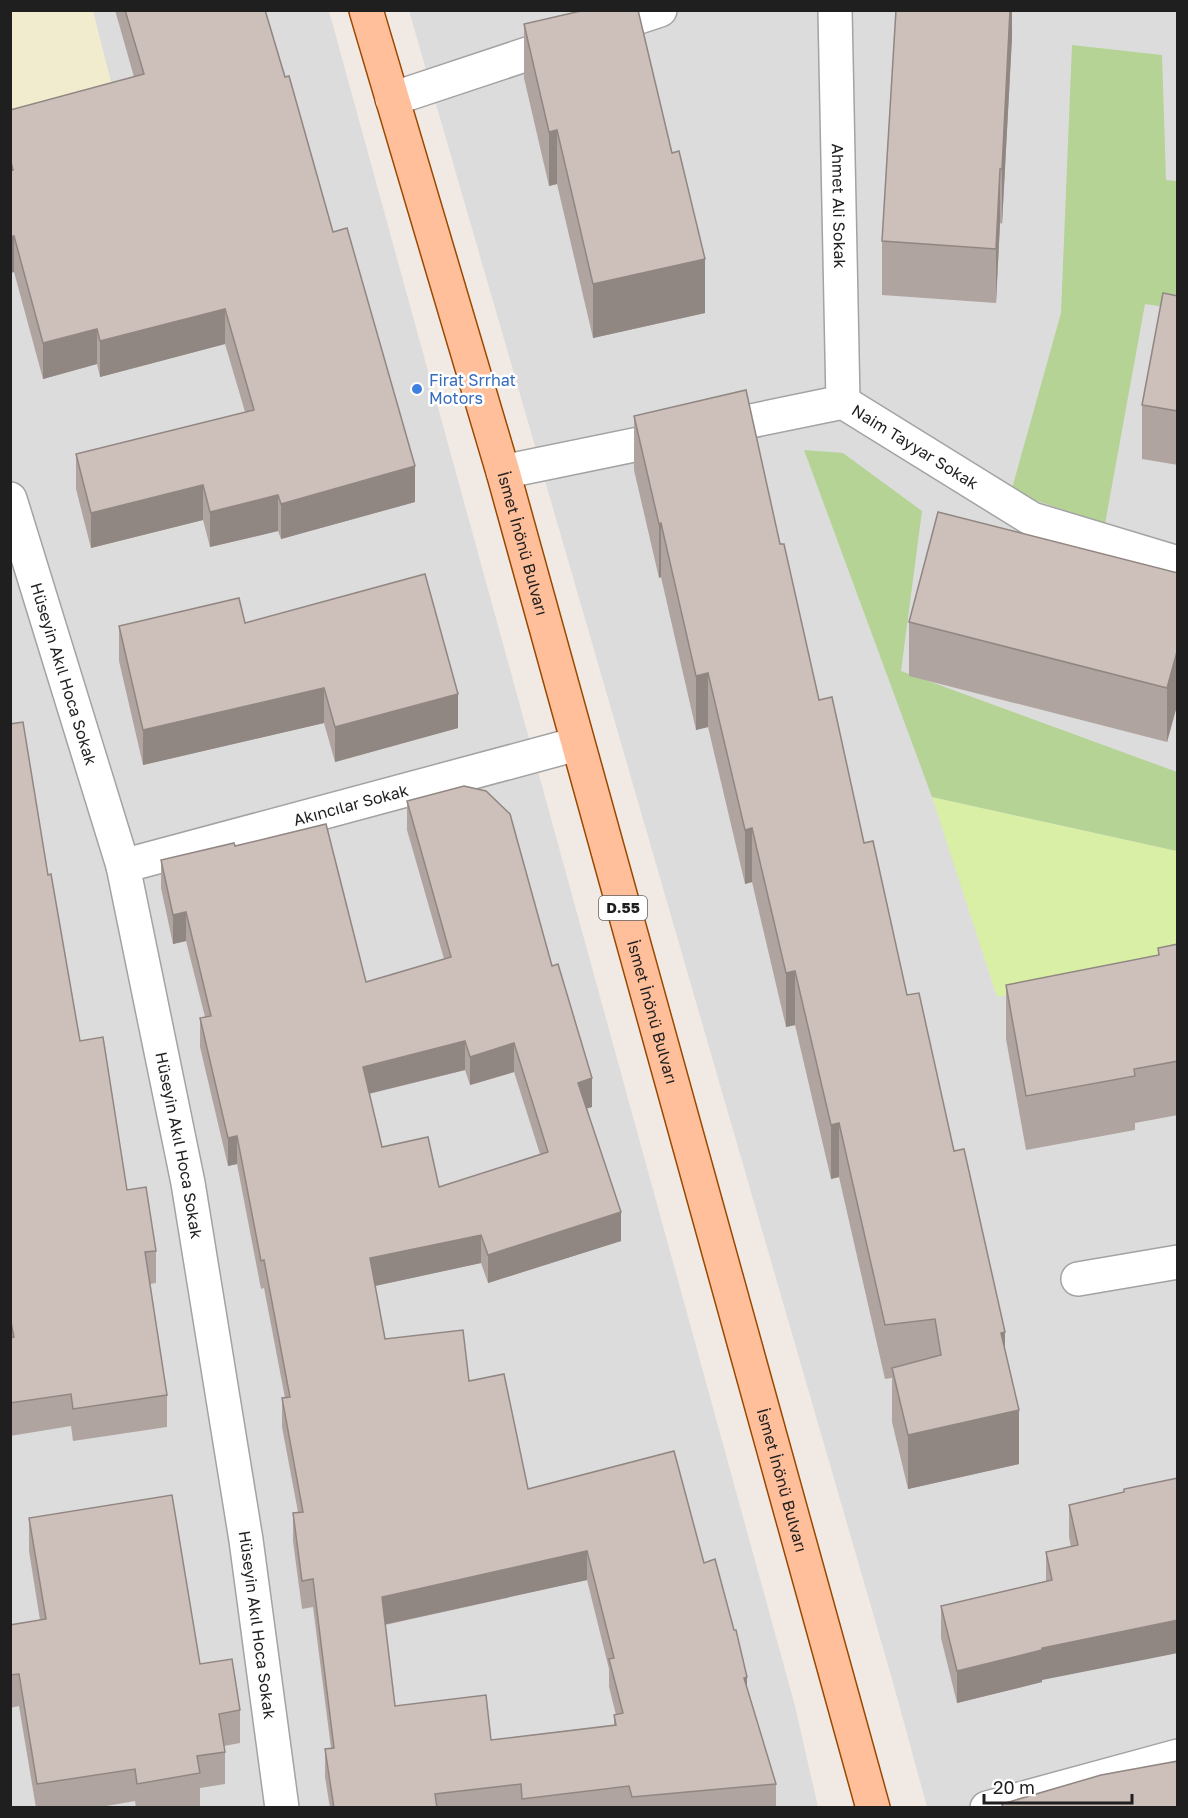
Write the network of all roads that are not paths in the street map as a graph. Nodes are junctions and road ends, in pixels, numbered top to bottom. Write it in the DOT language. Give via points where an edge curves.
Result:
graph roads {
  1 [pos="660,10"];
  2 [pos="835,10"];
  3 [pos="371,15"];
  4 [pos="392,99"];
  5 [pos="843,402"];
  6 [pos="503,472"];
  7 [pos="12,505"];
  8 [pos="1178,563"];
  9 [pos="577,744"];
  10 [pos="123,866"];
  11 [pos="1178,1262"];
  12 [pos="1078,1279"];
  13 [pos="1178,1756"];
  14 [pos="282,1808"];
  15 [pos="873,1808"];
  16 [pos="987,1808"];
  1 -- 4 [label="street"];
  2 -- 5 [label="street, Ahmet Ali Sokak"];
  3 -- 4 [label="main road, İsmet İnönü Bulvarı / D.55"];
  4 -- 6 [label="main road, İsmet İnönü Bulvarı / D.55"];
  5 -- 6 [label="street, Naim Tayyar Sokak"];
  5 -- 8 [label="street, Naim Tayyar Sokak" via="1032,519"];
  6 -- 9 [label="main road, İsmet İnönü Bulvarı / D.55"];
  7 -- 10 [label="street, Hüseyin Akıl Hoca Sokak"];
  9 -- 10 [label="street, Akıncılar Sokak"];
  9 -- 15 [label="main road, İsmet İnönü Bulvarı / D.55"];
  10 -- 14 [label="street, Hüseyin Akıl Hoca Sokak" via="188,1183 246,1540"];
  11 -- 12 [label="street"];
  13 -- 16 [label="street"];
}
